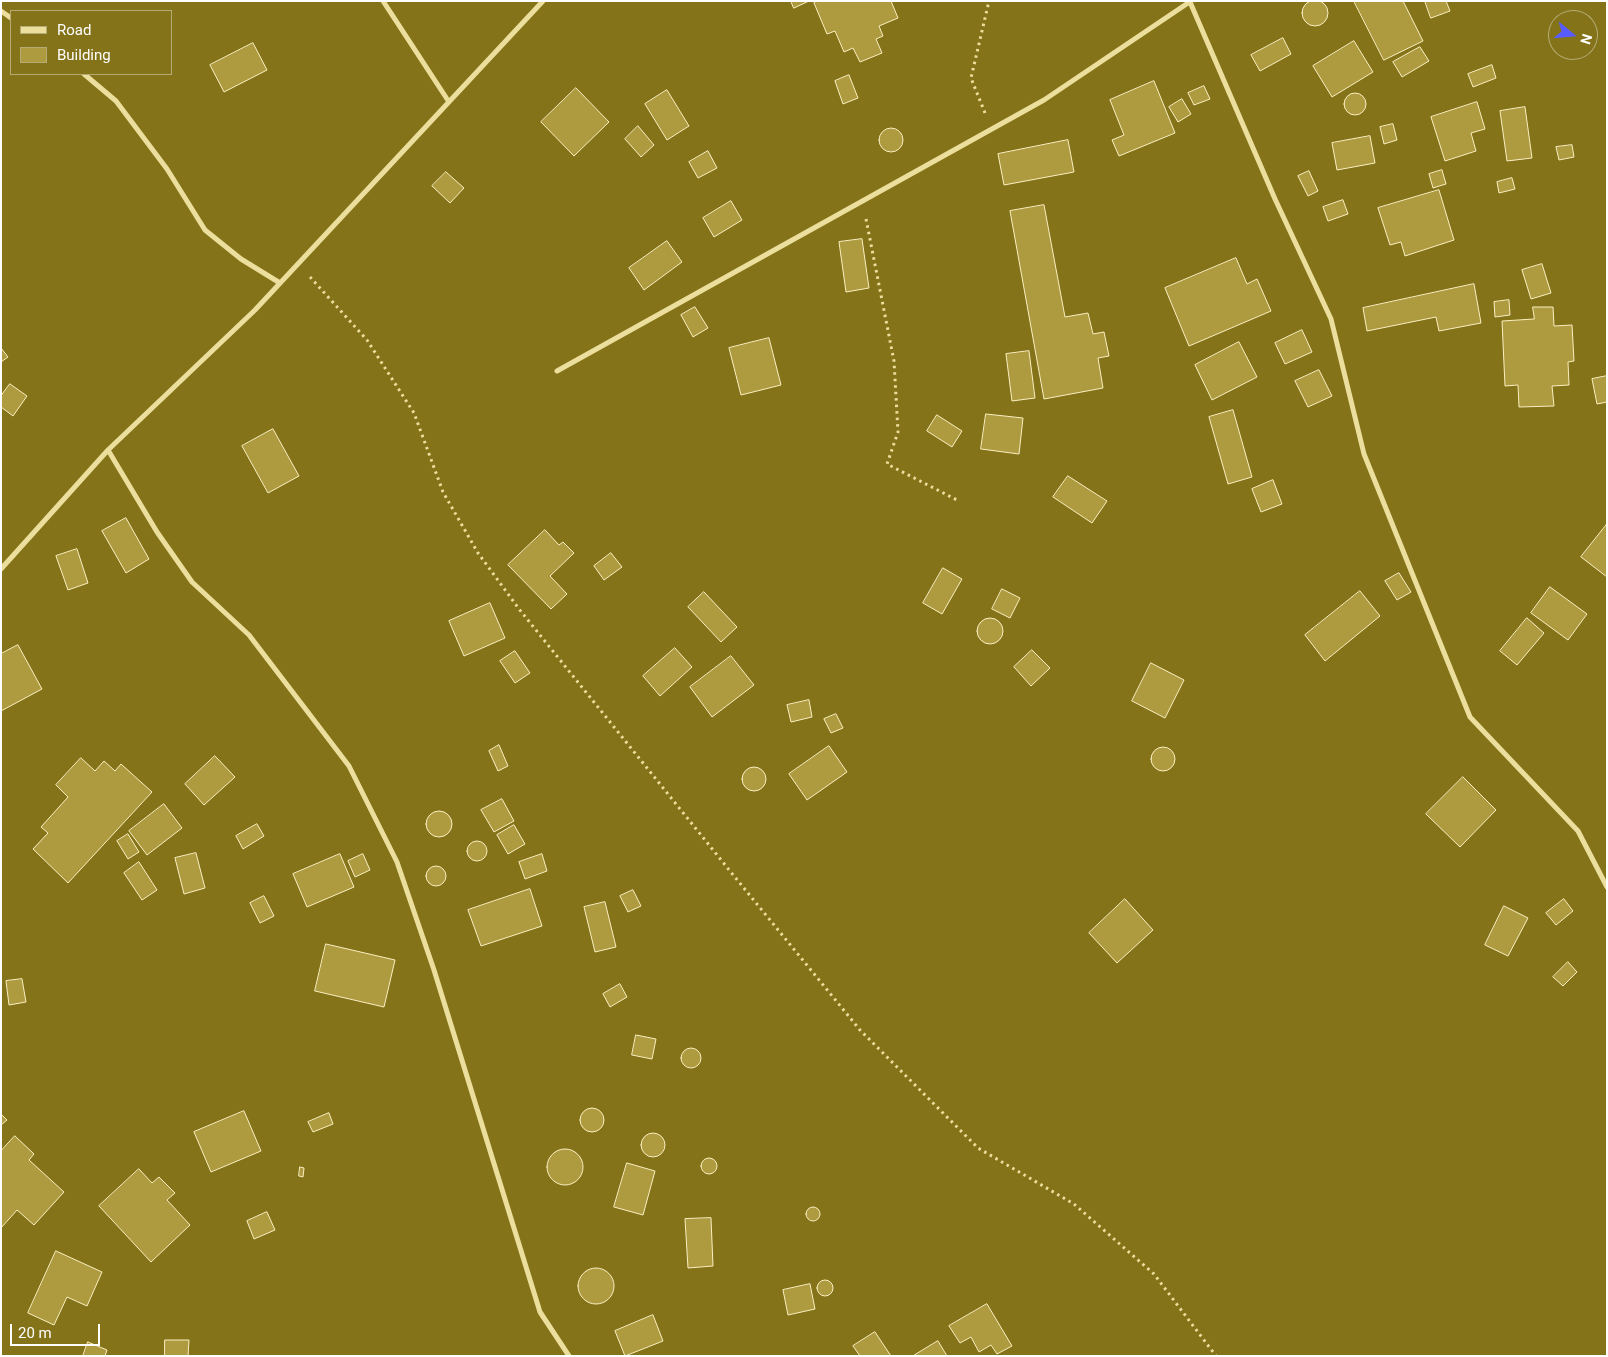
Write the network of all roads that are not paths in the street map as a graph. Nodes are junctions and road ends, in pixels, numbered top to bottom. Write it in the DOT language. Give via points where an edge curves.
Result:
graph roads {
  1 [pos="384,1"];
  2 [pos="543,1"];
  3 [pos="1191,1"];
  4 [pos="85,75"];
  5 [pos="449,102"];
  6 [pos="280,283"];
  7 [pos="558,371"];
  8 [pos="108,450"];
  9 [pos="1,569"];
  10 [pos="1607,887"];
  11 [pos="569,1356"];
  1 -- 5 [label="street"];
  2 -- 5 [label="street"];
  3 -- 7 [label="street" via="1044,100"];
  3 -- 10 [label="street" via="1275,200 1331,319 1364,454 1470,717 1578,831"];
  4 -- 6 [label="street" via="116,101 167,169 205,230 241,259"];
  5 -- 6 [label="street"];
  6 -- 8 [label="street"];
  8 -- 9 [label="street"];
  8 -- 11 [label="street" via="157,532 192,582 249,635 349,766 400,871 540,1312"];
}
